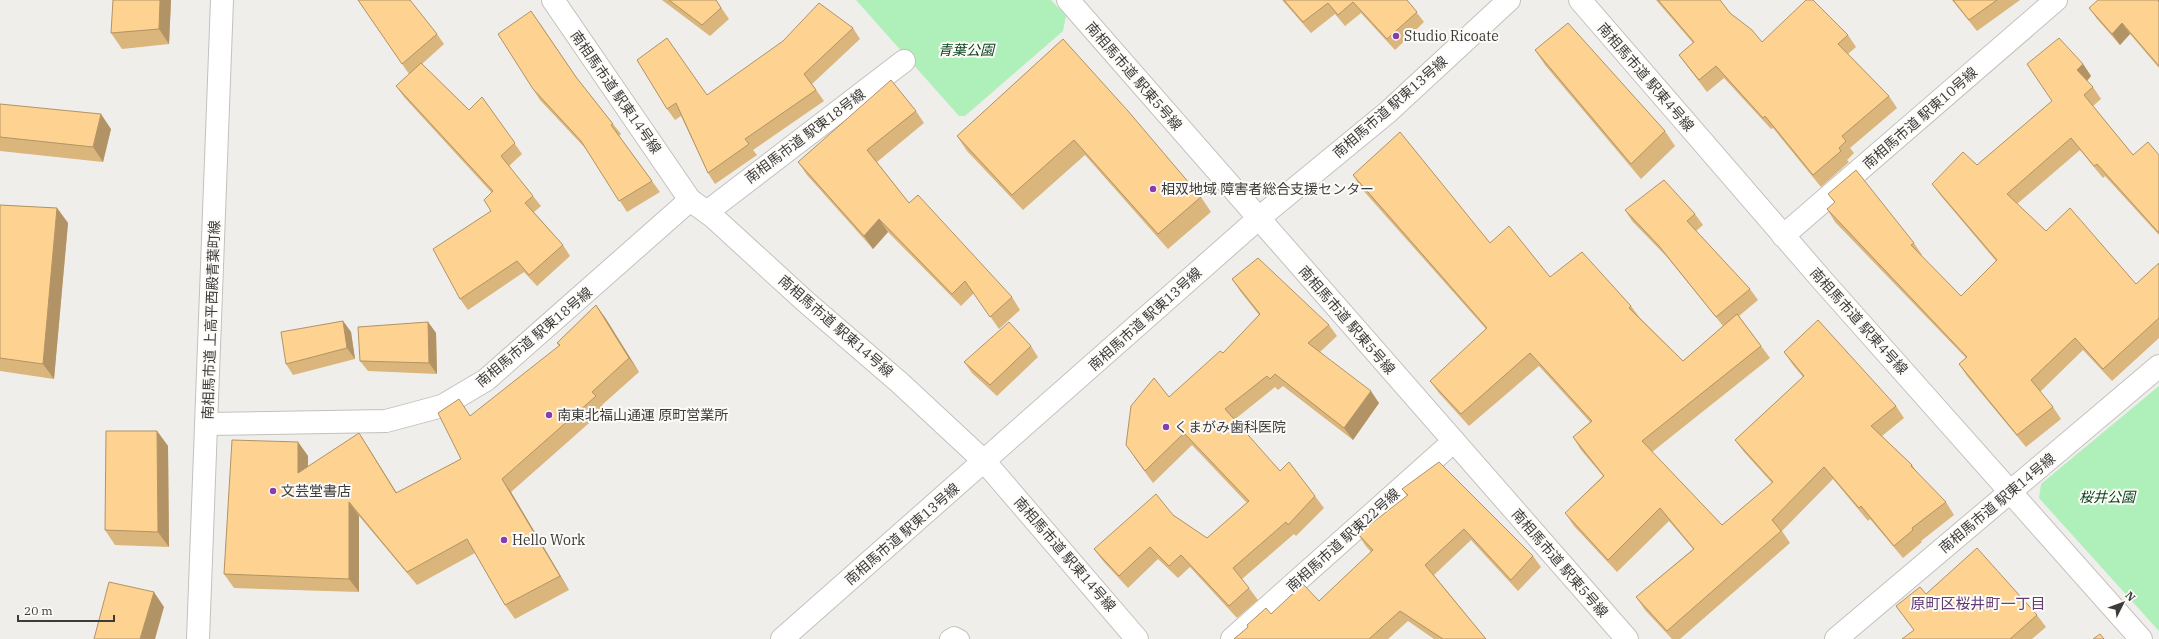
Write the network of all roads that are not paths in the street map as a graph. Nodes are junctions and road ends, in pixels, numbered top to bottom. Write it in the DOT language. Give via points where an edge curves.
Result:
graph roads {
  1 [pos="222,0"];
  2 [pos="553,0"];
  3 [pos="1068,0"];
  4 [pos="1509,0"];
  5 [pos="1580,0"];
  6 [pos="2056,0"];
  7 [pos="904,61"];
  8 [pos="699,206"];
  9 [pos="1259,218"];
  10 [pos="1783,236"];
  11 [pos="2159,366"];
  12 [pos="207,424"];
  13 [pos="1454,442"];
  14 [pos="985,462"];
  15 [pos="2010,491"];
  16 [pos="198,639"];
  17 [pos="782,639"];
  18 [pos="949,639"];
  19 [pos="960,639"];
  20 [pos="1137,639"];
  21 [pos="1232,639"];
  22 [pos="1627,639"];
  23 [pos="1836,639"];
  24 [pos="2141,639"];
  1 -- 12 [label="street, 南相馬市道 上高平西殿青葉町線"];
  2 -- 8 [label="street, 南相馬市道 駅東14号線"];
  3 -- 9 [label="street, 南相馬市道 駅東5号線"];
  4 -- 9 [label="street, 南相馬市道 駅東13号線" via="1388,112"];
  5 -- 10 [label="street, 南相馬市道 駅東4号線"];
  6 -- 10 [label="street, 南相馬市道 駅東10号線"];
  7 -- 8 [label="street, 南相馬市道 駅東18号線"];
  8 -- 12 [label="street, 南相馬市道 駅東18号線" via="486,380 442,406 386,421"];
  8 -- 14 [label="street, 南相馬市道 駅東14号線" via="900,383"];
  9 -- 13 [label="street, 南相馬市道 駅東5号線"];
  9 -- 14 [label="street, 南相馬市道 駅東13号線"];
  10 -- 15 [label="street, 南相馬市道 駅東4号線"];
  11 -- 15 [label="street, 南相馬市道 駅東14号線"];
  12 -- 16 [label="street, 南相馬市道 上高平西殿青葉町線"];
  13 -- 21 [label="street, 南相馬市道 駅東22号線"];
  13 -- 22 [label="street, 南相馬市道 駅東5号線"];
  14 -- 17 [label="street, 南相馬市道 駅東13号線"];
  14 -- 20 [label="street, 南相馬市道 駅東14号線"];
  15 -- 23 [label="street, 南相馬市道 駅東14号線"];
  15 -- 24 [label="street, 南相馬市道 駅東4号線"];
  18 -- 19 [label="lane" via="954,636"];
}
